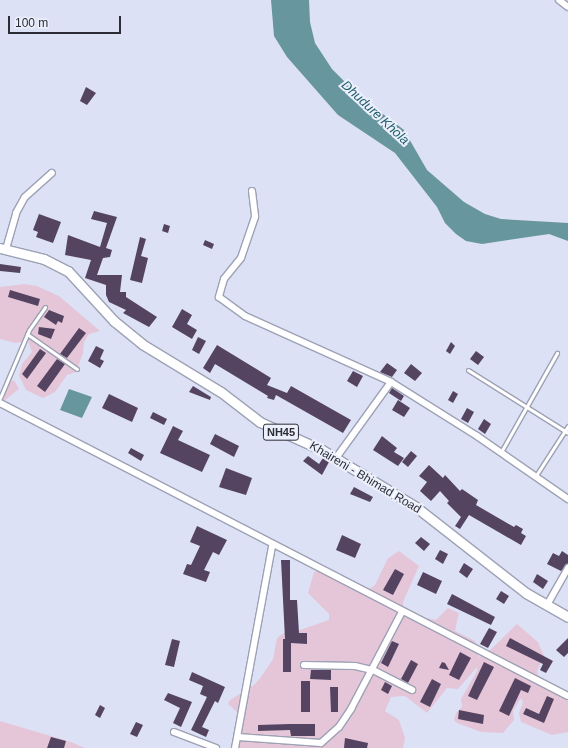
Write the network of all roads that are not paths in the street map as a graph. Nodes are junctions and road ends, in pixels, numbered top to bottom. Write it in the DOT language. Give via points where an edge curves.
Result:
graph roads {
  1 [pos="559,0"];
  2 [pos="568,7"];
  3 [pos="52,173"];
  4 [pos="252,191"];
  5 [pos="3,248"];
  6 [pos="45,307"];
  7 [pos="27,334"];
  8 [pos="557,353"];
  9 [pos="77,369"];
  10 [pos="468,370"];
  11 [pos="390,382"];
  12 [pos="0,398"];
  13 [pos="0,403"];
  14 [pos="526,406"];
  15 [pos="568,426"];
  16 [pos="566,432"];
  17 [pos="501,452"];
  18 [pos="336,458"];
  19 [pos="535,477"];
  20 [pos="568,499"];
  21 [pos="272,546"];
  22 [pos="568,568"];
  23 [pos="547,605"];
  24 [pos="402,612"];
  25 [pos="568,616"];
  26 [pos="304,665"];
  27 [pos="373,670"];
  28 [pos="412,690"];
  29 [pos="568,696"];
  30 [pos="174,732"];
  31 [pos="238,737"];
  32 [pos="216,748"];
  33 [pos="236,748"];
  1 -- 2 [label="street"];
  3 -- 5 [label="street" via="25,197"];
  4 -- 11 [label="street" via="255,217 241,258 224,279 219,297 245,316"];
  5 -- 18 [label="main road, Khaireni - Bhimad Road / NH45" via="44,259 68,271 114,321 142,344 221,392 260,422"];
  6 -- 7 [label="lane"];
  7 -- 9 [label="lane"];
  7 -- 12 [label="lane"];
  8 -- 14 [label="lane"];
  10 -- 14 [label="lane"];
  11 -- 17 [label="street"];
  11 -- 18 [label="street"];
  13 -- 21 [label="street"];
  14 -- 16 [label="lane"];
  14 -- 17 [label="lane"];
  15 -- 16 [label="lane"];
  16 -- 19 [label="lane"];
  17 -- 19 [label="street"];
  18 -- 23 [label="main road, Khaireni - Bhimad Road / NH45" via="416,507 526,593"];
  19 -- 20 [label="street"];
  21 -- 24 [label="street"];
  21 -- 31 [label="street"];
  22 -- 23 [label="street"];
  23 -- 25 [label="main road, Khaireni - Bhimad Road / NH45"];
  24 -- 27 [label="street"];
  24 -- 29 [label="street"];
  26 -- 27 [label="street" via="355,666"];
  27 -- 28 [label="street"];
  27 -- 31 [label="street" via="339,727 321,742"];
  30 -- 32 [label="street"];
  31 -- 33 [label="street"];
}
